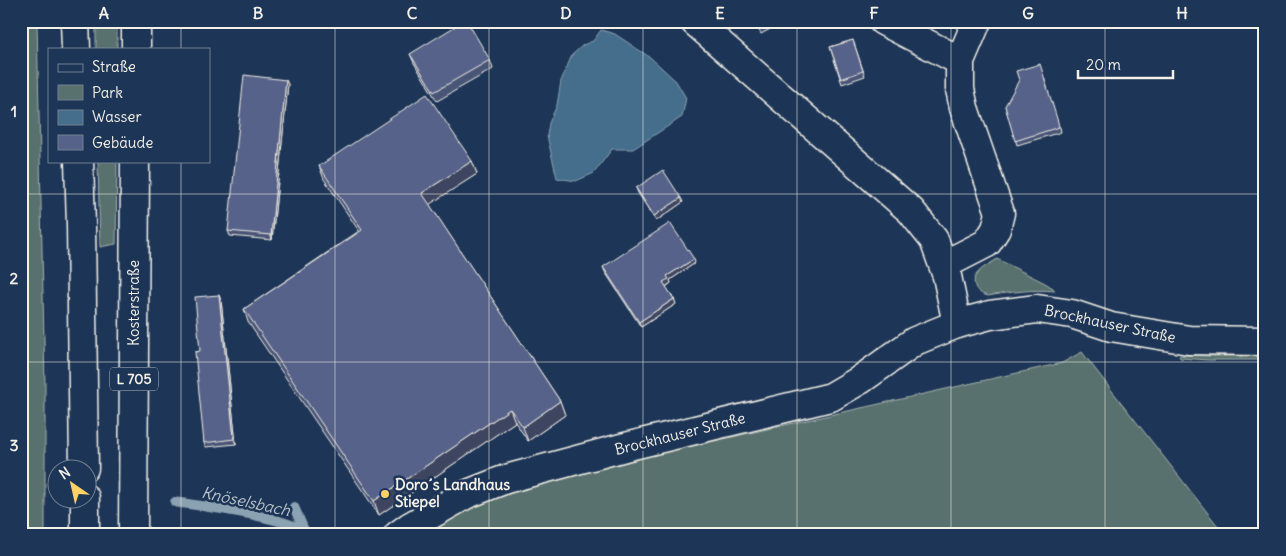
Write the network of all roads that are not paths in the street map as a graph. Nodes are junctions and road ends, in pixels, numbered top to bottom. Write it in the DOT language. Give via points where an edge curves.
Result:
graph roads {
  1 [pos="75,21"];
  2 [pos="136,21"];
  3 [pos="694,21"];
  4 [pos="883,21"];
  5 [pos="977,21"];
  6 [pos="76,48"];
  7 [pos="136,48"];
  8 [pos="960,60"];
  9 [pos="79,162"];
  10 [pos="135,162"];
  11 [pos="944,265"];
  12 [pos="958,324"];
  13 [pos="1265,341"];
  14 [pos="84,458"];
  15 [pos="85,508"];
  16 [pos="85,535"];
  17 [pos="133,535"];
  18 [pos="398,535"];
  1 -- 6 [label="street"];
  2 -- 7 [label="street"];
  3 -- 11 [label="street" via="911,210 934,240"];
  4 -- 8 [label="street"];
  5 -- 8 [label="street"];
  8 -- 11 [label="street" via="964,108 1000,213 996,229 987,243"];
  9 -- 14 [label="street"];
  10 -- 17 [label="street, Kosterstraße / L 705"];
  11 -- 12 [label="street"];
  12 -- 13 [label="street, Brockhauser Straße" via="990,315 1038,309 1072,314 1111,327 1189,340"];
  12 -- 18 [label="street, Brockhauser Straße" via="915,341 831,397 506,479 465,495"];
  15 -- 16 [label="street"];
}
